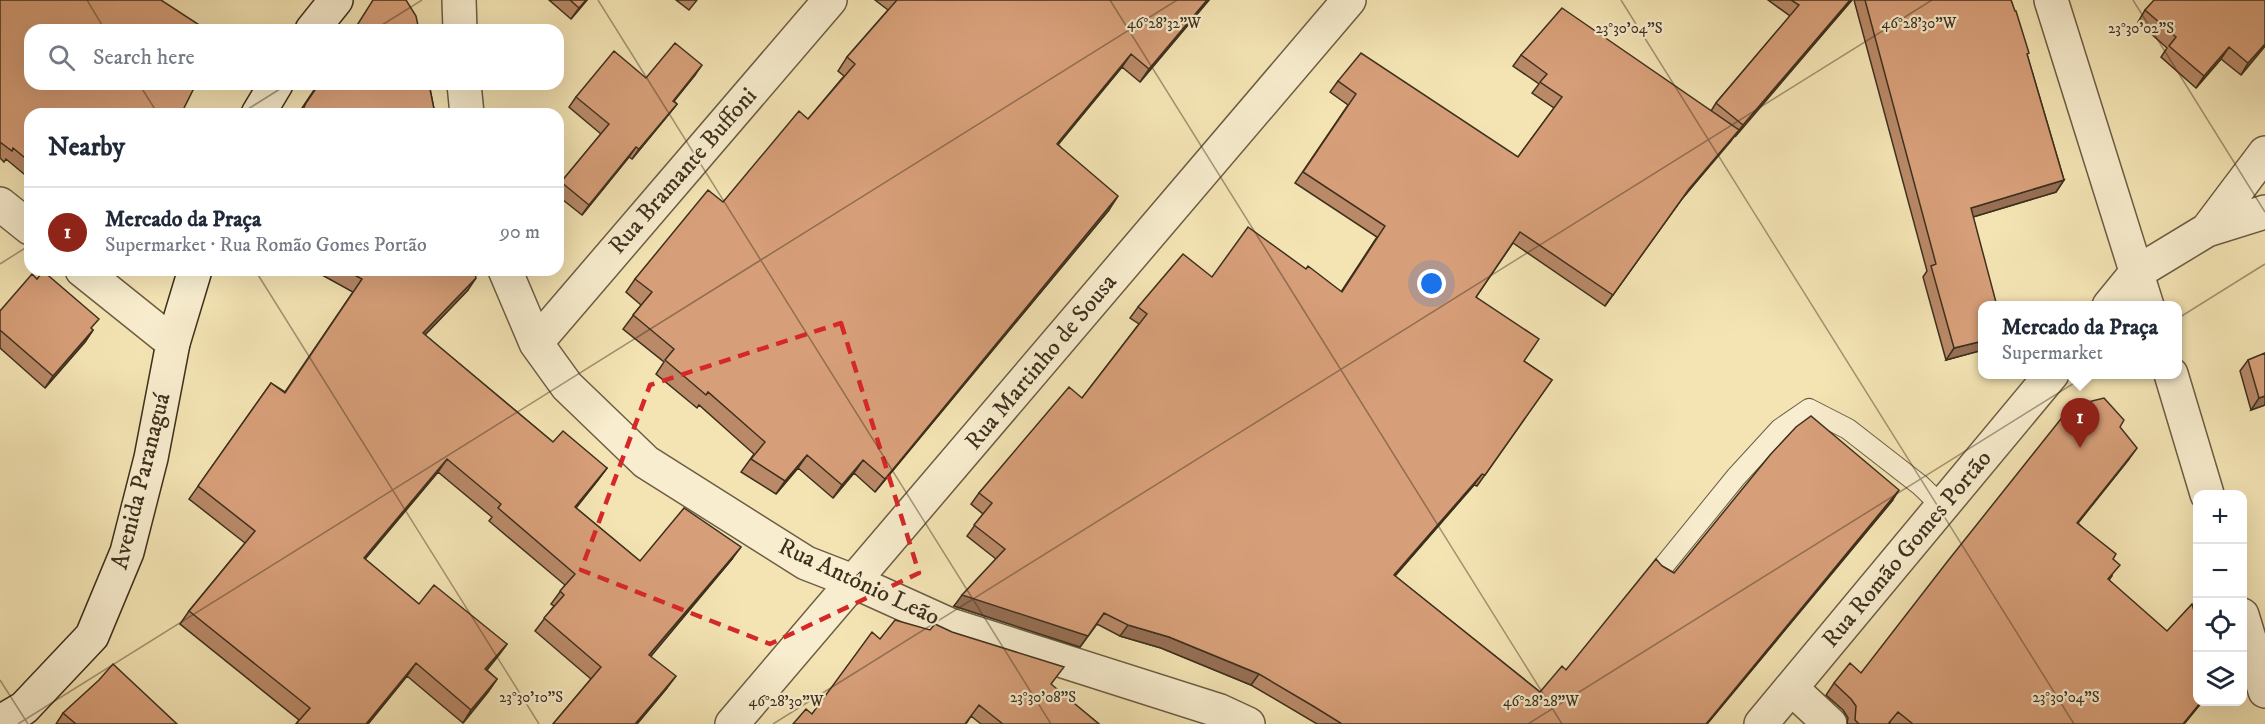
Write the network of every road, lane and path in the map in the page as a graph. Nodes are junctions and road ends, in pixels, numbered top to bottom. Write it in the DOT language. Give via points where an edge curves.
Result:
graph roads {
  1 [pos="336,0"];
  2 [pos="459,0"];
  3 [pos="830,0"];
  4 [pos="1349,0"];
  5 [pos="2051,0"];
  6 [pos="317,24"];
  7 [pos="460,24"];
  8 [pos="272,90"];
  9 [pos="465,90"];
  10 [pos="262,108"];
  11 [pos="466,108"];
  12 [pos="2265,153"];
  13 [pos="0,204"];
  14 [pos="2265,212"];
  15 [pos="24,223"];
  16 [pos="2207,230"];
  17 [pos="2136,273"];
  18 [pos="89,276"];
  19 [pos="193,276"];
  20 [pos="508,276"];
  21 [pos="2113,301"];
  22 [pos="2145,301"];
  23 [pos="173,343"];
  24 [pos="537,343"];
  25 [pos="2049,379"];
  26 [pos="2172,379"];
  27 [pos="2206,490"];
  28 [pos="1942,506"];
  29 [pos="1662,568"];
  30 [pos="855,582"];
  31 [pos="2247,632"];
  32 [pos="1791,688"];
  33 [pos="2265,691"];
  34 [pos="0,722"];
  35 [pos="732,724"];
  36 [pos="1248,724"];
  37 [pos="1761,724"];
  38 [pos="1830,724"];
  1 -- 6 [label="street"];
  2 -- 7 [label="street"];
  3 -- 24 [label="street, Rua Bramante Buffoni"];
  4 -- 30 [label="street, Rua Martinho de Sousa"];
  5 -- 17 [label="street"];
  8 -- 10 [label="street"];
  9 -- 11 [label="street"];
  12 -- 16 [label="street"];
  13 -- 15 [label="street"];
  14 -- 16 [label="street"];
  16 -- 17 [label="street"];
  17 -- 21 [label="street"];
  17 -- 22 [label="street"];
  18 -- 23 [label="street"];
  19 -- 23 [label="street, Avenida Paranaguá"];
  20 -- 24 [label="street, Rua Antônio Leão"];
  23 -- 34 [label="street, Avenida Paranaguá" via="128,552 92,636 24,708"];
  24 -- 30 [label="street, Rua Antônio Leão" via="567,386 646,462 806,563"];
  25 -- 28 [label="street, Rua Romão Gomes Portão"];
  26 -- 27 [label="street"];
  28 -- 29 [label="lane" via="1848,429 1809,409 1780,429"];
  28 -- 32 [label="street, Rua Romão Gomes Portão"];
  30 -- 35 [label="street, Rua Martinho de Sousa"];
  30 -- 36 [label="street, Rua Antônio Leão" via="950,625 1220,711"];
  31 -- 33 [label="street"];
  32 -- 37 [label="street, Rua Romão Gomes Portão"];
  32 -- 38 [label="street"];
}
